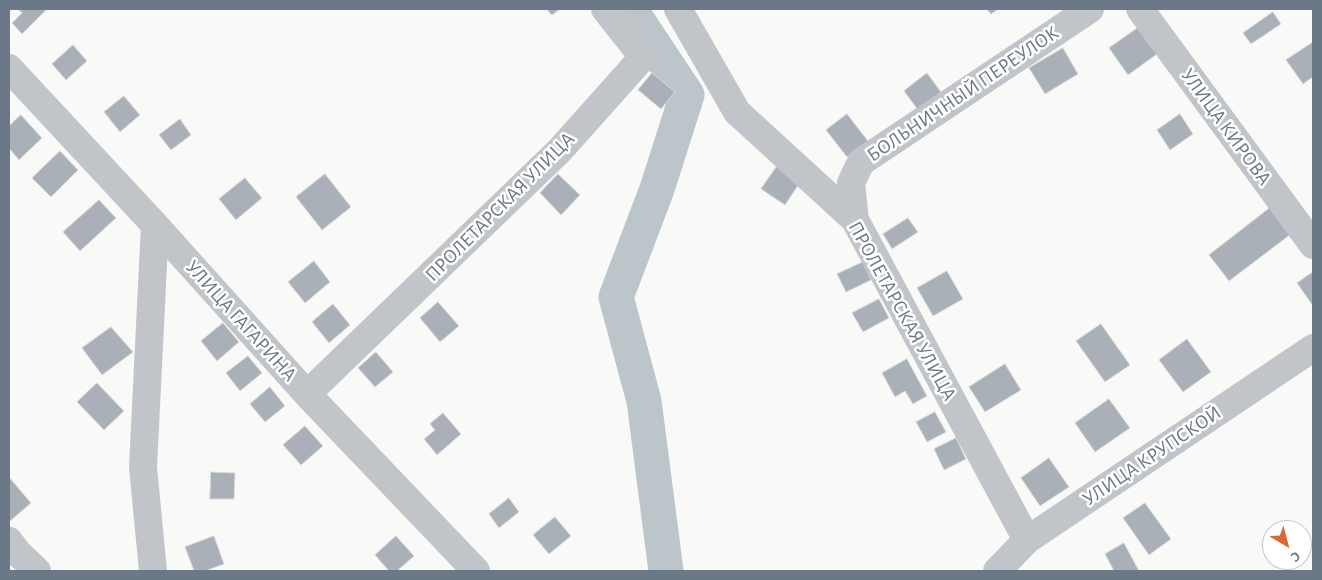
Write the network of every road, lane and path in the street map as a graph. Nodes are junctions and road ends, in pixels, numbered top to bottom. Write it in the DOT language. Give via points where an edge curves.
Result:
graph roads {
  1 [pos="605,9"];
  2 [pos="678,9"];
  3 [pos="1090,9"];
  4 [pos="1140,9"];
  5 [pos="9,68"];
  6 [pos="855,220"];
  7 [pos="155,225"];
  8 [pos="1313,245"];
  9 [pos="1313,348"];
  10 [pos="307,394"];
  11 [pos="1026,540"];
  12 [pos="152,571"];
  13 [pos="476,571"];
  14 [pos="997,571"];
  1 -- 10 [label="street, ПРОЛЕТАРСКАЯ УЛИЦА" via="642,57 560,150"];
  2 -- 6 [label="street, ПРОЛЕТАРСКАЯ УЛИЦА" via="737,112"];
  3 -- 6 [label="street, БОЛЬНИЧНЫЙ ПЕРЕУЛОК" via="861,162 851,183"];
  4 -- 8 [label="street, УЛИЦА КИРОВА"];
  5 -- 7 [label="street, УЛИЦА ГАГАРИНА"];
  6 -- 11 [label="street, ПРОЛЕТАРСКАЯ УЛИЦА"];
  7 -- 10 [label="street, УЛИЦА ГАГАРИНА"];
  7 -- 12 [label="street" via="143,467"];
  9 -- 11 [label="street, УЛИЦА КРУПСКОЙ"];
  10 -- 13 [label="street, УЛИЦА ГАГАРИНА"];
  11 -- 14 [label="street, УЛИЦА КРУПСКОЙ"];
}
